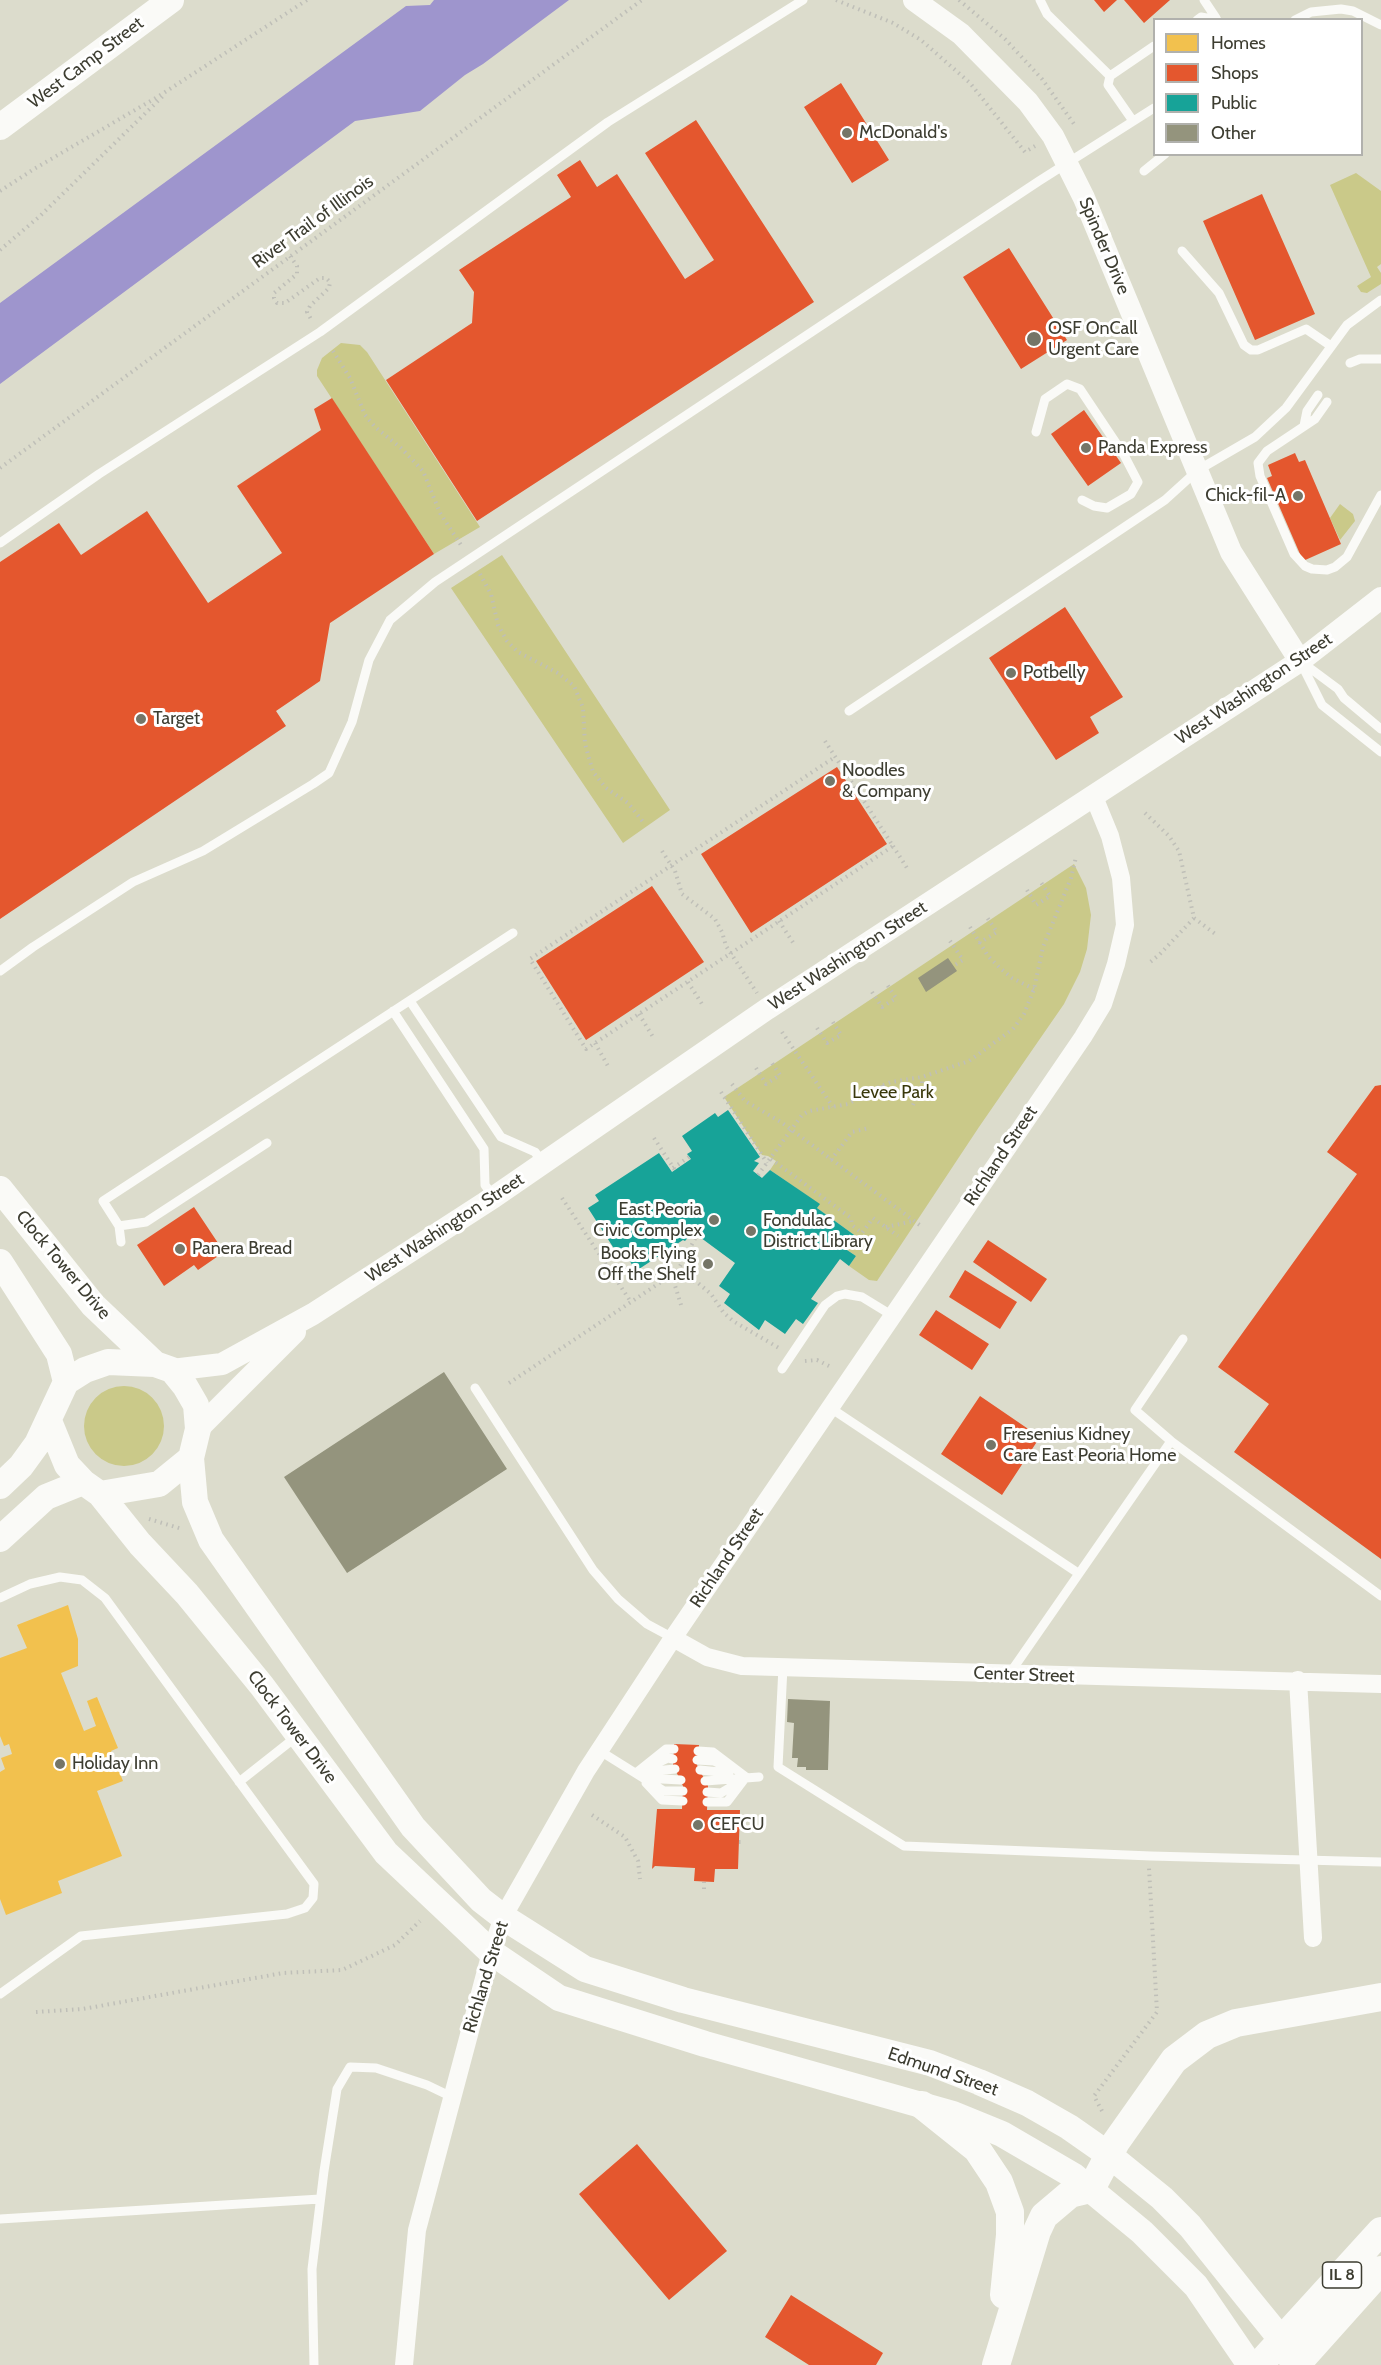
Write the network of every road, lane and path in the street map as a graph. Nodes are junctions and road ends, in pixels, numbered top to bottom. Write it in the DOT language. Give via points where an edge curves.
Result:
graph roads {
  1 [pos="171,0"];
  2 [pos="307,0"];
  3 [pos="642,0"];
  4 [pos="802,0"];
  5 [pos="836,0"];
  6 [pos="914,0"];
  7 [pos="959,0"];
  8 [pos="1040,0"];
  9 [pos="1204,0"];
  10 [pos="1215,18"];
  11 [pos="1299,18"];
  12 [pos="1381,25"];
  13 [pos="1153,47"];
  14 [pos="1110,76"];
  15 [pos="169,90"];
  16 [pos="1153,109"];
  17 [pos="1133,121"];
  18 [pos="1074,124"];
  19 [pos="0,127"];
  20 [pos="1025,152"];
  21 [pos="1163,156"];
  22 [pos="1067,163"];
  23 [pos="1144,171"];
  24 [pos="0,191"];
  25 [pos="0,250"];
  26 [pos="1182,251"];
  27 [pos="290,256"];
  28 [pos="1381,300"];
  29 [pos="312,321"];
  30 [pos="1331,346"];
  31 [pos="333,351"];
  32 [pos="1381,359"];
  33 [pos="1350,363"];
  34 [pos="1318,394"];
  35 [pos="1327,402"];
  36 [pos="1304,426"];
  37 [pos="1036,432"];
  38 [pos="0,468"];
  39 [pos="1198,470"];
  40 [pos="1381,495"];
  41 [pos="1082,500"];
  42 [pos="0,543"];
  43 [pos="461,545"];
  44 [pos="480,574"];
  45 [pos="1381,598"];
  46 [pos="1300,661"];
  47 [pos="849,711"];
  48 [pos="1381,729"];
  49 [pos="825,741"];
  50 [pos="1381,752"];
  51 [pos="835,757"];
  52 [pos="1094,797"];
  53 [pos="1145,813"];
  54 [pos="644,823"];
  55 [pos="893,846"];
  56 [pos="662,850"];
  57 [pos="1076,857"];
  58 [pos="671,866"];
  59 [pos="907,868"];
  60 [pos="1040,881"];
  61 [pos="1027,890"];
  62 [pos="986,916"];
  63 [pos="1194,918"];
  64 [pos="779,921"];
  65 [pos="970,927"];
  66 [pos="513,933"];
  67 [pos="1218,936"];
  68 [pos="950,940"];
  69 [pos="979,943"];
  70 [pos="794,944"];
  71 [pos="731,953"];
  72 [pos="1149,963"];
  73 [pos="953,966"];
  74 [pos="0,971"];
  75 [pos="688,982"];
  76 [pos="886,983"];
  77 [pos="1034,989"];
  78 [pos="872,992"];
  79 [pos="758,995"];
  80 [pos="410,1001"];
  81 [pos="702,1004"];
  82 [pos="393,1011"];
  83 [pos="639,1014"];
  84 [pos="831,1019"];
  85 [pos="817,1028"];
  86 [pos="782,1032"];
  87 [pos="653,1037"];
  88 [pos="595,1043"];
  89 [pos="770,1060"];
  90 [pos="608,1066"];
  91 [pos="756,1068"];
  92 [pos="922,1077"];
  93 [pos="732,1084"];
  94 [pos="882,1085"];
  95 [pos="721,1092"];
  96 [pos="888,1100"];
  97 [pos="913,1105"];
  98 [pos="833,1107"];
  99 [pos="869,1128"];
  100 [pos="791,1130"];
  101 [pos="654,1138"];
  102 [pos="267,1143"];
  103 [pos="689,1157"];
  104 [pos="831,1160"];
  105 [pos="769,1161"];
  106 [pos="543,1163"];
  107 [pos="758,1175"];
  108 [pos="0,1189"];
  109 [pos="494,1197"];
  110 [pos="562,1198"];
  111 [pos="0,1215"];
  112 [pos="914,1221"];
  113 [pos="119,1226"];
  114 [pos="921,1226"];
  115 [pos="885,1227"];
  116 [pos="697,1235"];
  117 [pos="898,1236"];
  118 [pos="121,1242"];
  119 [pos="0,1262"];
  120 [pos="673,1279"];
  121 [pos="90,1301"];
  122 [pos="631,1302"];
  123 [pos="681,1305"];
  124 [pos="313,1314"];
  125 [pos="893,1316"];
  126 [pos="1183,1339"];
  127 [pos="782,1350"];
  128 [pos="801,1361"];
  129 [pos="829,1366"];
  130 [pos="163,1367"];
  131 [pos="782,1369"];
  132 [pos="66,1382"];
  133 [pos="509,1383"];
  134 [pos="475,1388"];
  135 [pos="829,1407"];
  136 [pos="49,1422"];
  137 [pos="198,1429"];
  138 [pos="1171,1441"];
  139 [pos="191,1458"];
  140 [pos="0,1486"];
  141 [pos="92,1488"];
  142 [pos="144,1517"];
  143 [pos="189,1529"];
  144 [pos="0,1539"];
  145 [pos="1078,1573"];
  146 [pos="1381,1596"];
  147 [pos="0,1598"];
  148 [pos="673,1638"];
  149 [pos="783,1666"];
  150 [pos="1009,1675"];
  151 [pos="1298,1680"];
  152 [pos="1381,1684"];
  153 [pos="298,1735"];
  154 [pos="600,1751"];
  155 [pos="673,1754"];
  156 [pos="675,1769"];
  157 [pos="636,1773"];
  158 [pos="746,1777"];
  159 [pos="759,1778"];
  160 [pos="681,1780"];
  161 [pos="705,1781"];
  162 [pos="239,1782"];
  163 [pos="683,1796"];
  164 [pos="707,1797"];
  165 [pos="592,1815"];
  166 [pos="1148,1856"];
  167 [pos="1308,1859"];
  168 [pos="1381,1862"];
  169 [pos="640,1879"];
  170 [pos="704,1882"];
  171 [pos="704,1890"];
  172 [pos="504,1917"];
  173 [pos="420,1921"];
  174 [pos="1313,1938"];
  175 [pos="491,1952"];
  176 [pos="0,1994"];
  177 [pos="1381,1997"];
  178 [pos="36,2012"];
  179 [pos="452,2097"];
  180 [pos="922,2105"];
  181 [pos="1102,2111"];
  182 [pos="1109,2155"];
  183 [pos="1091,2189"];
  184 [pos="320,2199"];
  185 [pos="0,2218"];
  186 [pos="1381,2231"];
  187 [pos="1381,2270"];
  188 [pos="1309,2330"];
  189 [pos="998,2358"];
  190 [pos="314,2365"];
  191 [pos="404,2365"];
  192 [pos="1250,2365"];
  193 [pos="1259,2365"];
  194 [pos="1295,2365"];
  1 -- 19 [label="main road, West Camp Street"];
  2 -- 15 [label="path"];
  3 -- 27 [label="path, River Trail of Illinois"];
  4 -- 42 [label="lane" via="608,122 320,332 99,474"];
  5 -- 20 [label="path" via="893,23 921,40 970,83"];
  6 -- 22 [label="street, Spinder Drive" via="961,34 1028,102"];
  7 -- 18 [label="path" via="1005,39 1042,79"];
  8 -- 14 [label="lane" via="1047,14"];
  9 -- 10 [label="lane"];
  11 -- 12 [label="lane" via="1311,12 1341,9"];
  13 -- 14 [label="lane"];
  14 -- 17 [label="lane" via="1108,85"];
  15 -- 24 [label="path"];
  15 -- 25 [label="path"];
  16 -- 17 [label="lane"];
  17 -- 22 [label="lane"];
  21 -- 23 [label="lane"];
  22 -- 39 [label="street, Spinder Drive"];
  22 -- 74 [label="lane" via="435,582 390,620 369,660 352,722 329,772 203,851 133,882"];
  26 -- 30 [label="lane" via="1219,293 1244,345 1251,350 1306,329"];
  27 -- 29 [label="path" via="297,274 274,293 277,303 285,303 320,278 330,282 307,312"];
  27 -- 38 [label="path, River Trail of Illinois"];
  28 -- 30 [label="lane" via="1347,325"];
  30 -- 39 [label="lane" via="1272,423 1236,450"];
  31 -- 43 [label="path" via="350,378 365,415 423,471 440,513"];
  32 -- 33 [label="lane"];
  34 -- 36 [label="lane" via="1307,411"];
  35 -- 36 [label="lane" via="1315,419"];
  36 -- 40 [label="lane" via="1267,451 1258,468 1294,554 1305,566 1319,571 1341,563"];
  37 -- 41 [label="lane" via="1045,399 1067,384 1080,390 1138,482 1131,494 1107,508"];
  39 -- 46 [label="street, Spinder Drive" via="1231,552"];
  39 -- 47 [label="lane" via="1165,500"];
  44 -- 54 [label="path" via="507,641 574,686 583,708 585,744 593,772"];
  45 -- 46 [label="street, West Washington Street"];
  46 -- 48 [label="lane"];
  46 -- 50 [label="lane" via="1322,705"];
  46 -- 52 [label="street, West Washington Street"];
  49 -- 51 [label="path"];
  51 -- 55 [label="path"];
  51 -- 58 [label="path"];
  52 -- 106 [label="street, West Washington Street" via="767,1009"];
  52 -- 125 [label="street, Richland Street" via="1121,878 1125,925 1103,1004"];
  53 -- 63 [label="path" via="1179,851"];
  55 -- 59 [label="path"];
  55 -- 64 [label="path"];
  56 -- 58 [label="path"];
  57 -- 77 [label="path" via="1043,947"];
  58 -- 71 [label="path" via="682,894 715,919"];
  58 -- 88 [label="path" via="530,959 586,1048"];
  60 -- 61 [label="path" via="1050,896 1036,905"];
  62 -- 69 [label="path" via="997,932"];
  63 -- 67 [label="path"];
  63 -- 72 [label="path"];
  64 -- 70 [label="path"];
  64 -- 71 [label="path"];
  65 -- 69 [label="path"];
  66 -- 80 [label="lane"];
  68 -- 73 [label="path" via="963,960"];
  69 -- 77 [label="path" via="1000,968"];
  71 -- 75 [label="path"];
  71 -- 79 [label="path"];
  75 -- 81 [label="path"];
  75 -- 83 [label="path"];
  76 -- 78 [label="path" via="896,998 882,1007"];
  77 -- 92 [label="path" via="1024,1014 1001,1040 969,1062"];
  80 -- 82 [label="lane"];
  80 -- 106 [label="lane" via="501,1137 535,1152"];
  82 -- 109 [label="lane" via="484,1149 485,1185"];
  82 -- 113 [label="lane" via="103,1201"];
  83 -- 87 [label="path"];
  83 -- 88 [label="path"];
  84 -- 85 [label="path" via="841,1035 827,1044"];
  86 -- 98 [label="path"];
  88 -- 90 [label="path"];
  89 -- 91 [label="path" via="780,1075 766,1084"];
  92 -- 94 [label="path"];
  92 -- 97 [label="path"];
  93 -- 100 [label="path" via="745,1101"];
  94 -- 96 [label="path"];
  94 -- 98 [label="path" via="855,1101"];
  95 -- 105 [label="path"];
  98 -- 100 [label="path" via="809,1111"];
  99 -- 104 [label="path" via="852,1132"];
  100 -- 104 [label="path"];
  100 -- 105 [label="path"];
  101 -- 103 [label="path" via="674,1169"];
  102 -- 113 [label="lane" via="146,1222"];
  104 -- 112 [label="path"];
  105 -- 107 [label="path"];
  105 -- 115 [label="path" via="851,1218 852,1225 862,1233 873,1218"];
  106 -- 109 [label="street, West Washington Street"];
  108 -- 121 [label="main road, Clock Tower Drive"];
  109 -- 124 [label="street, West Washington Street"];
  110 -- 122 [label="path"];
  111 -- 121 [label="main road" via="71,1293"];
  112 -- 114 [label="path"];
  112 -- 115 [label="path"];
  113 -- 118 [label="lane"];
  115 -- 117 [label="path"];
  116 -- 120 [label="path"];
  119 -- 132 [label="main road" via="59,1354"];
  120 -- 122 [label="path" via="664,1280"];
  120 -- 123 [label="path"];
  120 -- 127 [label="path" via="686,1278 698,1283 733,1321"];
  121 -- 130 [label="main road, Clock Tower Drive"];
  122 -- 133 [label="path"];
  124 -- 130 [label="street, West Washington Street" via="222,1364"];
  124 -- 137 [label="street, West Washington Street"];
  125 -- 131 [label="lane" via="862,1297 837,1296 825,1305"];
  125 -- 135 [label="street, Richland Street"];
  126 -- 138 [label="lane" via="1135,1410"];
  128 -- 129 [label="path" via="817,1360"];
  130 -- 132 [label="main road" via="108,1362"];
  130 -- 137 [label="main road" via="185,1386 196,1405"];
  132 -- 136 [label="main road"];
  134 -- 148 [label="lane" via="593,1570 647,1624"];
  135 -- 145 [label="lane"];
  135 -- 148 [label="street, Richland Street"];
  136 -- 140 [label="main road" via="21,1466"];
  136 -- 141 [label="main road" via="67,1465"];
  137 -- 139 [label="main road"];
  138 -- 145 [label="lane"];
  138 -- 146 [label="lane"];
  139 -- 141 [label="main road" via="159,1484"];
  139 -- 172 [label="main road" via="195,1502 211,1540 413,1827 481,1900"];
  141 -- 144 [label="main road" via="46,1497"];
  141 -- 153 [label="main road, Clock Tower Drive" via="187,1594"];
  142 -- 143 [label="path"];
  145 -- 150 [label="lane"];
  147 -- 162 [label="lane" via="30,1584 60,1577 82,1580 105,1598"];
  148 -- 149 [label="street, Center Street" via="707,1657 730,1663"];
  148 -- 154 [label="street, Richland Street"];
  149 -- 150 [label="street, Center Street"];
  149 -- 166 [label="lane" via="778,1767 904,1846"];
  150 -- 151 [label="street, Center Street"];
  151 -- 152 [label="street, Center Street"];
  151 -- 167 [label="street"];
  153 -- 162 [label="lane"];
  153 -- 175 [label="main road, Clock Tower Drive" via="386,1852"];
  154 -- 157 [label="lane"];
  154 -- 172 [label="street, Richland Street"];
  155 -- 157 [label="lane"];
  156 -- 157 [label="lane"];
  157 -- 160 [label="lane"];
  157 -- 163 [label="lane" via="662,1800"];
  158 -- 158 [label="lane" via="719,1770 698,1760 713,1752"];
  158 -- 159 [label="lane"];
  158 -- 161 [label="lane"];
  158 -- 164 [label="lane" via="727,1802"];
  162 -- 176 [label="lane" via="314,1884 313,1898 305,1908 287,1914 81,1936"];
  165 -- 169 [label="path" via="625,1838 634,1850"];
  166 -- 167 [label="lane"];
  166 -- 181 [label="path" via="1157,2012 1094,2096"];
  167 -- 168 [label="lane"];
  167 -- 174 [label="street"];
  170 -- 171 [label="path"];
  172 -- 175 [label="street, Richland Street"];
  172 -- 182 [label="main road, Edmund Street" via="585,1969 683,2000 895,2053 979,2082 1027,2103"];
  173 -- 178 [label="path" via="395,1945 342,1970 283,1973 83,2008"];
  175 -- 179 [label="street, Richland Street"];
  175 -- 180 [label="main road, Edmund Street" via="559,1998"];
  177 -- 182 [label="main road" via="1265,2016 1207,2035 1173,2060"];
  179 -- 184 [label="lane" via="376,2068 350,2067 338,2089"];
  179 -- 191 [label="street, Richland Street" via="417,2230"];
  180 -- 183 [label="main road, Edmund Street" via="1002,2134"];
  180 -- 189 [label="main road" via="977,2149 994,2173 1010,2212"];
  182 -- 183 [label="main road"];
  182 -- 194 [label="main road, Edmund Street" via="1190,2226 1276,2333"];
  183 -- 189 [label="main road" via="1070,2194 1044,2216"];
  183 -- 192 [label="main road, Edmund Street" via="1182,2270"];
  184 -- 185 [label="lane"];
  184 -- 190 [label="lane" via="312,2269"];
  186 -- 188 [label="main road, IL 8"];
  187 -- 188 [label="main road, IL 8"];
  188 -- 193 [label="main road, IL 8"];
  188 -- 194 [label="main road, IL 8"];
}
